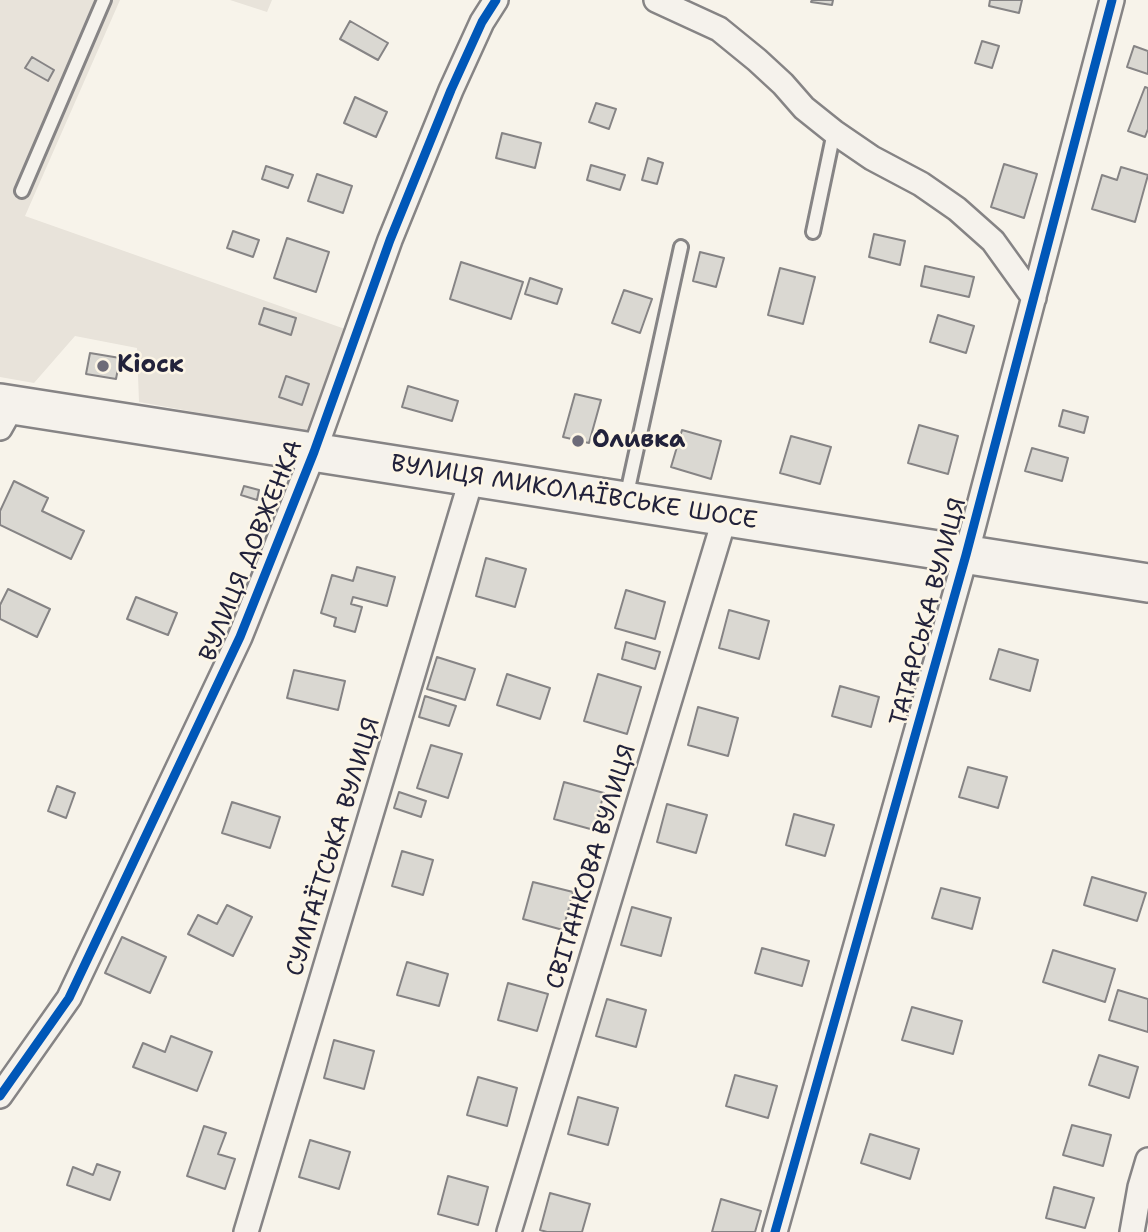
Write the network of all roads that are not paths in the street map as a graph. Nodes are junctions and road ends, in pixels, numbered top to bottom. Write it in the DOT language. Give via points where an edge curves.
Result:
graph roads {
  1 [pos="104,0"];
  2 [pos="496,0"];
  3 [pos="656,0"];
  4 [pos="1112,0"];
  5 [pos="834,132"];
  6 [pos="22,191"];
  7 [pos="813,232"];
  8 [pos="681,247"];
  9 [pos="1034,298"];
  10 [pos="4,412"];
  11 [pos="314,453"];
  12 [pos="472,477"];
  13 [pos="625,501"];
  14 [pos="725,517"];
  15 [pos="966,555"];
  16 [pos="1148,583"];
  17 [pos="0,1096"];
  18 [pos="1148,1160"];
  19 [pos="246,1232"];
  20 [pos="509,1232"];
  21 [pos="775,1232"];
  22 [pos="1132,1232"];
  1 -- 6 [label="lane"];
  2 -- 11 [label="street, ВУЛИЦЯ ДОВЖЕНКА" via="451,90 390,240"];
  3 -- 5 [label="street" via="719,29"];
  4 -- 9 [label="street, ТАТАРСЬКА ВУЛИЦЯ"];
  5 -- 7 [label="lane"];
  5 -- 9 [label="street" via="957,209 993,241"];
  8 -- 13 [label="lane"];
  9 -- 15 [label="street, ТАТАРСЬКА ВУЛИЦЯ"];
  10 -- 11 [label="main road, ВУЛИЦЯ МИКОЛАЇВСЬКЕ ШОСЕ"];
  11 -- 12 [label="main road, ВУЛИЦЯ МИКОЛАЇВСЬКЕ ШОСЕ"];
  11 -- 17 [label="street, ВУЛИЦЯ ДОВЖЕНКА" via="240,637 69,998"];
  12 -- 13 [label="main road, ВУЛИЦЯ МИКОЛАЇВСЬКЕ ШОСЕ"];
  12 -- 19 [label="street, СУМГАЇТСЬКА ВУЛИЦЯ"];
  13 -- 14 [label="main road, ВУЛИЦЯ МИКОЛАЇВСЬКЕ ШОСЕ"];
  14 -- 15 [label="main road, ВУЛИЦЯ МИКОЛАЇВСЬКЕ ШОСЕ"];
  14 -- 20 [label="street, СВІТАНКОВА ВУЛИЦЯ"];
  15 -- 16 [label="main road, ВУЛИЦЯ МИКОЛАЇВСЬКЕ ШОСЕ"];
  15 -- 21 [label="street, ТАТАРСЬКА ВУЛИЦЯ"];
  18 -- 22 [label="street"];
}
